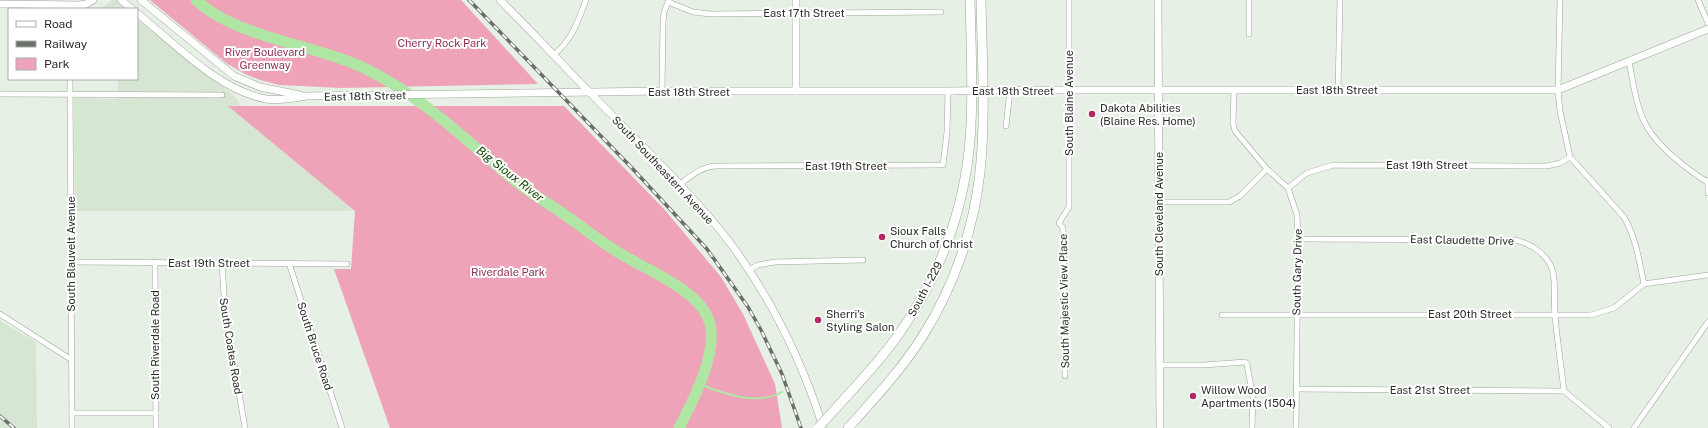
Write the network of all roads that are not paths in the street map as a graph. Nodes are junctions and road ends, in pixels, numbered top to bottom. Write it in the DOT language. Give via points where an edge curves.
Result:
graph roads {
  1 [pos="93,0"];
  2 [pos="121,0"];
  3 [pos="141,0"];
  4 [pos="500,0"];
  5 [pos="586,0"];
  6 [pos="796,0"];
  7 [pos="970,0"];
  8 [pos="981,0"];
  9 [pos="1069,0"];
  10 [pos="1158,0"];
  11 [pos="1249,0"];
  12 [pos="1340,0"];
  13 [pos="1560,0"];
  14 [pos="1698,0"];
  15 [pos="669,1"];
  16 [pos="0,4"];
  17 [pos="71,7"];
  18 [pos="131,8"];
  19 [pos="796,12"];
  20 [pos="941,12"];
  21 [pos="138,14"];
  22 [pos="1708,23"];
  23 [pos="1708,29"];
  24 [pos="1249,34"];
  25 [pos="554,54"];
  26 [pos="1629,62"];
  27 [pos="70,80"];
  28 [pos="1159,90"];
  29 [pos="1234,90"];
  30 [pos="1338,90"];
  31 [pos="1558,90"];
  32 [pos="662,91"];
  33 [pos="796,91"];
  34 [pos="950,91"];
  35 [pos="1010,91"];
  36 [pos="1069,91"];
  37 [pos="590,93"];
  38 [pos="0,94"];
  39 [pos="70,94"];
  40 [pos="222,95"];
  41 [pos="306,96"];
  42 [pos="1006,126"];
  43 [pos="1570,157"];
  44 [pos="1266,169"];
  45 [pos="1707,180"];
  46 [pos="680,184"];
  47 [pos="1288,188"];
  48 [pos="1708,193"];
  49 [pos="1159,202"];
  50 [pos="1069,207"];
  51 [pos="1298,239"];
  52 [pos="863,260"];
  53 [pos="71,262"];
  54 [pos="155,262"];
  55 [pos="222,263"];
  56 [pos="289,263"];
  57 [pos="347,264"];
  58 [pos="749,270"];
  59 [pos="1708,275"];
  60 [pos="1644,284"];
  61 [pos="0,314"];
  62 [pos="1296,314"];
  63 [pos="1554,314"];
  64 [pos="1222,315"];
  65 [pos="1708,322"];
  66 [pos="72,360"];
  67 [pos="1160,365"];
  68 [pos="1065,376"];
  69 [pos="1296,389"];
  70 [pos="1564,391"];
  71 [pos="72,413"];
  72 [pos="156,413"];
  73 [pos="851,425"];
  74 [pos="72,428"];
  75 [pos="156,428"];
  76 [pos="245,428"];
  77 [pos="342,428"];
  78 [pos="818,428"];
  79 [pos="823,428"];
  80 [pos="1160,428"];
  81 [pos="1252,428"];
  82 [pos="1296,428"];
  83 [pos="1609,428"];
  84 [pos="1634,428"];
  1 -- 17 [label="street"];
  2 -- 18 [label="street"];
  3 -- 41 [label="street" via="234,76 260,87"];
  4 -- 25 [label="street, South Southeastern Avenue"];
  5 -- 25 [label="street" via="572,34 565,45"];
  6 -- 19 [label="street"];
  7 -- 78 [label="highway, South I-229, bridge" via="971,125 965,178 956,219 936,271 911,316 884,353"];
  8 -- 73 [label="highway, South I-229" via="982,156 968,235 949,287 925,334 898,371"];
  9 -- 36 [label="street, South Blaine Avenue"];
  10 -- 28 [label="street, South Cleveland Avenue"];
  11 -- 24 [label="street"];
  12 -- 30 [label="street"];
  13 -- 31 [label="street"];
  14 -- 22 [label="street"];
  15 -- 19 [label="street, East 17th Street" via="693,12 710,14"];
  15 -- 32 [label="street" via="663,23"];
  16 -- 17 [label="street"];
  19 -- 20 [label="street, East 17th Street"];
  19 -- 33 [label="street"];
  21 -- 41 [label="street" via="210,74 228,85 266,99"];
  23 -- 26 [label="street, East 18th Street"];
  25 -- 37 [label="street, South Southeastern Avenue"];
  26 -- 31 [label="street, East 18th Street"];
  26 -- 45 [label="street" via="1638,106 1646,126 1654,138 1687,169"];
  27 -- 39 [label="street, South Blauvelt Avenue"];
  28 -- 29 [label="street, East 18th Street"];
  28 -- 36 [label="street, East 18th Street"];
  28 -- 49 [label="street, South Cleveland Avenue"];
  29 -- 30 [label="street, East 18th Street"];
  29 -- 44 [label="street" via="1235,131"];
  30 -- 31 [label="street, East 18th Street"];
  31 -- 43 [label="street"];
  32 -- 33 [label="street, East 18th Street"];
  32 -- 37 [label="street, East 18th Street"];
  33 -- 34 [label="street, East 18th Street"];
  34 -- 35 [label="street, East 18th Street, bridge"];
  34 -- 46 [label="street, East 19th Street" via="943,165 715,166 699,170"];
  35 -- 36 [label="street, East 18th Street"];
  35 -- 42 [label="street"];
  36 -- 50 [label="street, South Blaine Avenue"];
  37 -- 41 [label="street, East 18th Street"];
  37 -- 46 [label="street, South Southeastern Avenue"];
  38 -- 39 [label="street"];
  39 -- 40 [label="street"];
  39 -- 53 [label="street, South Blauvelt Avenue"];
  43 -- 47 [label="street, East 19th Street" via="1560,163 1546,166 1333,165 1307,174"];
  43 -- 60 [label="street" via="1624,217 1637,246"];
  44 -- 47 [label="street"];
  44 -- 49 [label="street" via="1240,196 1229,202"];
  45 -- 48 [label="street"];
  46 -- 58 [label="street, South Southeastern Avenue"];
  47 -- 51 [label="street, South Gary Drive" via="1297,215"];
  49 -- 67 [label="street, South Cleveland Avenue"];
  50 -- 68 [label="street, South Majestic View Place" via="1059,223 1063,228"];
  51 -- 62 [label="street, South Gary Drive"];
  51 -- 63 [label="street, East Claudette Drive" via="1523,242 1538,250 1550,266 1553,277"];
  52 -- 58 [label="street" via="775,262 758,265"];
  53 -- 54 [label="street, East 19th Street"];
  53 -- 66 [label="street, South Blauvelt Avenue"];
  54 -- 55 [label="street, East 19th Street"];
  54 -- 72 [label="street, South Riverdale Road"];
  55 -- 56 [label="street, East 19th Street"];
  55 -- 76 [label="street, South Coates Road" via="225,310"];
  56 -- 57 [label="street, East 19th Street"];
  56 -- 77 [label="street, South Bruce Road"];
  58 -- 79 [label="street, South Southeastern Avenue" via="795,351 813,394"];
  59 -- 60 [label="street"];
  60 -- 63 [label="street, East 20th Street" via="1614,308 1603,312 1591,315"];
  61 -- 66 [label="street"];
  62 -- 63 [label="street, East 20th Street"];
  62 -- 64 [label="street, East 20th Street"];
  62 -- 69 [label="street, South Gary Drive"];
  63 -- 70 [label="street, East Claudette Drive"];
  65 -- 84 [label="street"];
  66 -- 71 [label="street, South Blauvelt Avenue"];
  67 -- 80 [label="street, South Cleveland Avenue"];
  67 -- 81 [label="street" via="1204,366 1245,362 1252,394"];
  69 -- 70 [label="street, East 21st Street"];
  69 -- 82 [label="street, South Gary Drive"];
  70 -- 83 [label="street"];
  71 -- 72 [label="street"];
  71 -- 74 [label="street, South Blauvelt Avenue"];
  72 -- 75 [label="street, South Riverdale Road"];
}
